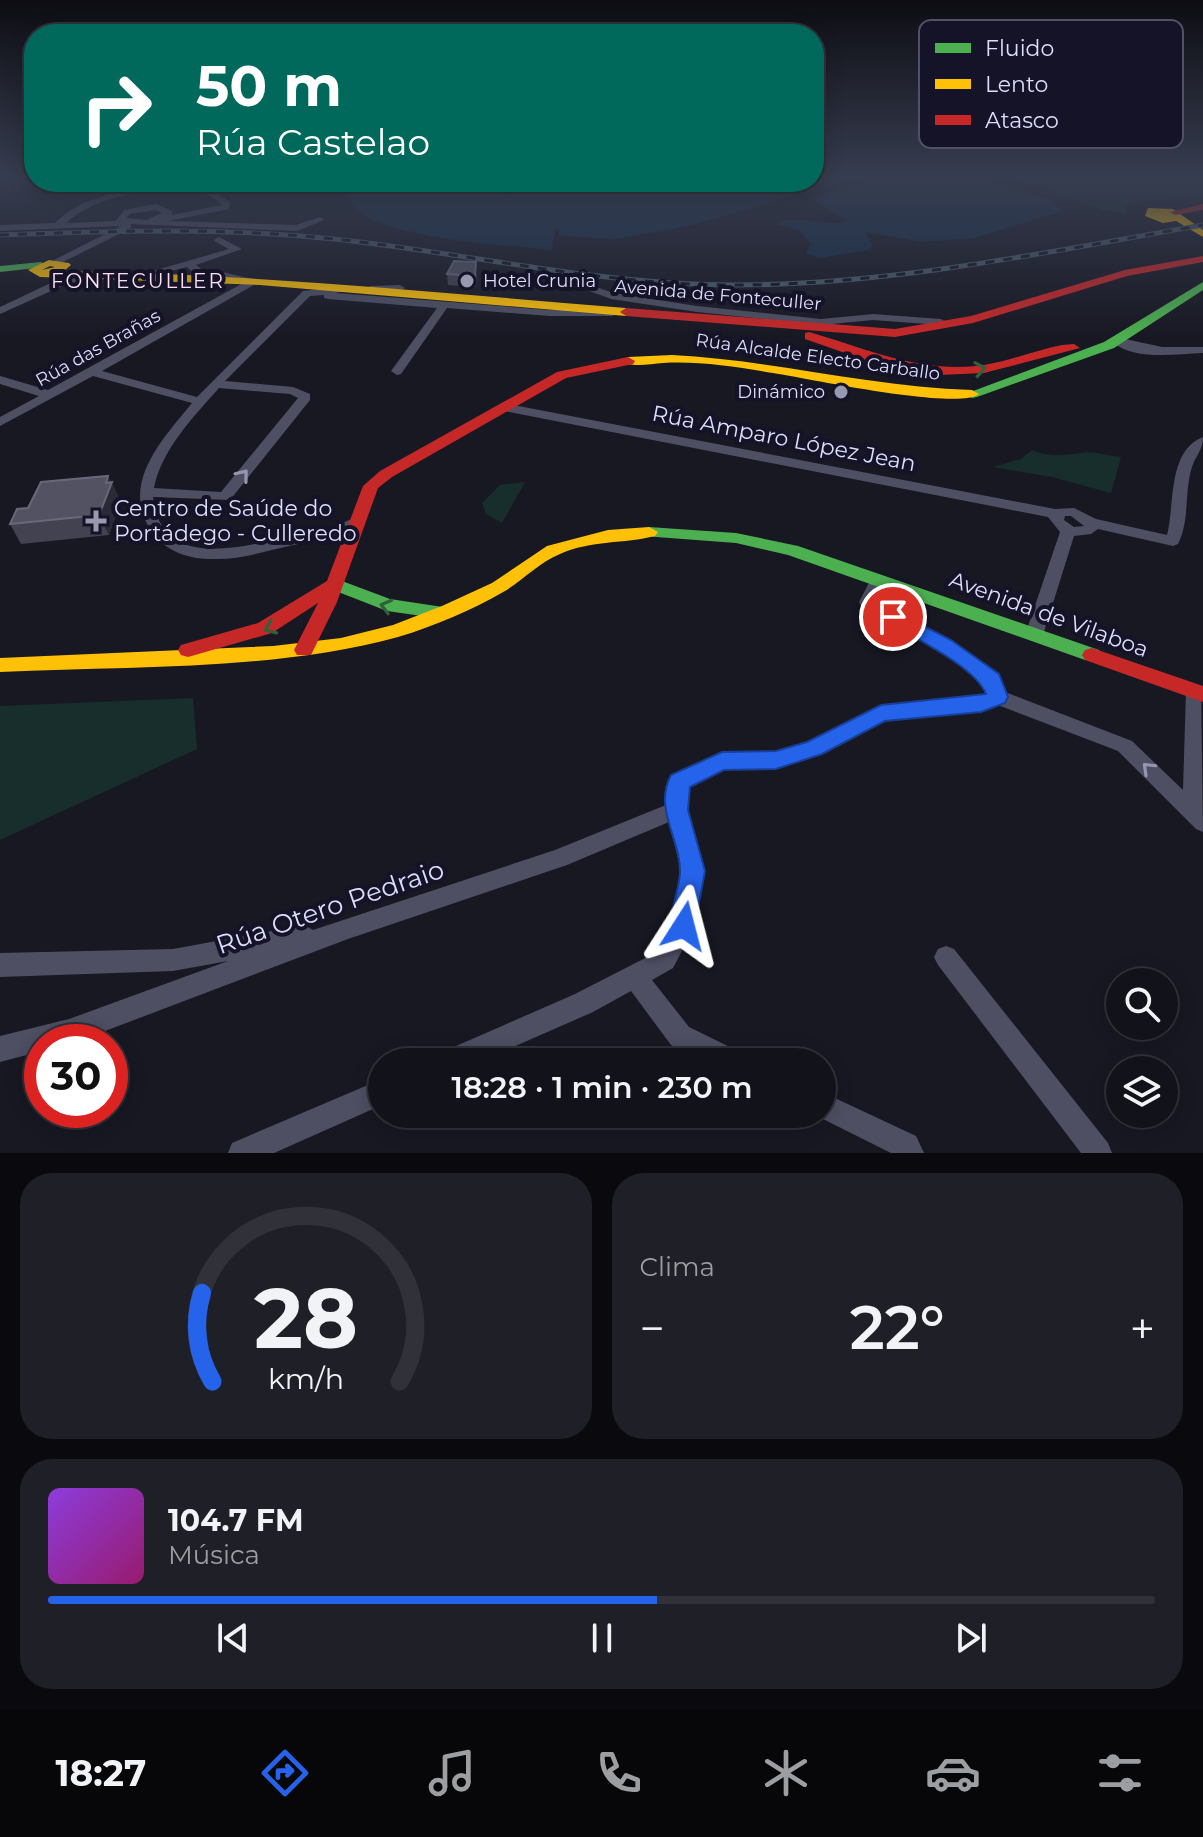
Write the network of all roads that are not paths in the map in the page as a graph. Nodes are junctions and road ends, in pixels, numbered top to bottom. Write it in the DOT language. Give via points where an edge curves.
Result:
graph roads {
  1 [pos="121,230"];
  2 [pos="219,240"];
  3 [pos="1203,259"];
  4 [pos="195,269"];
  5 [pos="0,271"];
  6 [pos="53,271"];
  7 [pos="159,274"];
  8 [pos="222,275"];
  9 [pos="561,277"];
  10 [pos="254,282"];
  11 [pos="1203,285"];
  12 [pos="306,288"];
  13 [pos="400,288"];
  14 [pos="1203,291"];
  15 [pos="469,294"];
  16 [pos="1184,296"];
  17 [pos="444,305"];
  18 [pos="554,310"];
  19 [pos="0,311"];
  20 [pos="742,320"];
  21 [pos="1144,322"];
  22 [pos="891,325"];
  23 [pos="941,325"];
  24 [pos="832,330"];
  25 [pos="1116,340"];
  26 [pos="1159,350"];
  27 [pos="1203,350"];
  28 [pos="1093,351"];
  29 [pos="397,371"];
  30 [pos="93,372"];
  31 [pos="0,380"];
  32 [pos="219,384"];
  33 [pos="67,386"];
  34 [pos="27,388"];
  35 [pos="50,395"];
  36 [pos="201,402"];
  37 [pos="503,407"];
  38 [pos="0,422"];
  39 [pos="1203,441"];
  40 [pos="147,492"];
  41 [pos="1056,514"];
  42 [pos="357,522"];
  43 [pos="1091,523"];
  44 [pos="1068,531"];
  45 [pos="300,538"];
  46 [pos="346,553"];
  47 [pos="879,579"];
  48 [pos="334,584"];
  49 [pos="443,613"];
  50 [pos="1034,635"];
  51 [pos="304,650"];
  52 [pos="90,662"];
  53 [pos="0,665"];
  54 [pos="1199,693"];
  55 [pos="998,697"];
  56 [pos="676,810"];
  57 [pos="1198,818"];
  58 [pos="348,928"];
  59 [pos="946,957"];
  60 [pos="0,965"];
  61 [pos="634,976"];
  62 [pos="481,1048"];
  63 [pos="704,1048"];
  64 [pos="0,1049"];
  65 [pos="368,1098"];
  66 [pos="836,1112"];
  67 [pos="242,1153"];
  68 [pos="910,1153"];
  69 [pos="1098,1153"];
  1 -- 6 [label="street"];
  2 -- 4 [label="street" via="237,249"];
  3 -- 23 [label="main road, Avenida de Fonteculler" via="1141,268"];
  3 -- 23 [label="main road, Avenida de Fonteculler" via="1141,264"];
  4 -- 7 [label="main road, Avenida de Fonteculler"];
  4 -- 8 [label="main road, Avenida de Fonteculler"];
  5 -- 6 [label="main road, Avenida de Fonteculler"];
  6 -- 7 [label="main road, Avenida de Fonteculler"];
  6 -- 19 [label="street"];
  7 -- 10 [label="main road, Avenida de Fonteculler"];
  8 -- 10 [label="street, Avenida de Fonteculler"];
  8 -- 13 [label="main road, Avenida de Fonteculler"];
  9 -- 22 [label="street" via="611,296 681,307"];
  10 -- 12 [label="main road, Avenida de Fonteculler"];
  10 -- 30 [label="street, Rúa das Brañas"];
  11 -- 16 [label="main road, Rúa Alcalde Electo Carballo"];
  12 -- 13 [label="street"];
  12 -- 17 [label="street"];
  12 -- 18 [label="main road, Avenida de Fonteculler"];
  12 -- 32 [label="street"];
  13 -- 15 [label="main road, Avenida de Fonteculler"];
  14 -- 16 [label="street"];
  15 -- 18 [label="main road"];
  15 -- 22 [label="main road, Avenida de Fonteculler" via="798,323"];
  16 -- 21 [label="main road, Rúa Alcalde Electo Carballo"];
  17 -- 18 [label="street"];
  17 -- 29 [label="street"];
  18 -- 20 [label="main road, Avenida de Fonteculler"];
  20 -- 24 [label="main road, Avenida de Fonteculler"];
  20 -- 28 [label="main road, one-way" via="793,329 871,359 939,371 985,369 1067,348"];
  21 -- 25 [label="main road, Rúa Alcalde Electo Carballo"];
  21 -- 26 [label="street" via="1135,339"];
  22 -- 23 [label="main road, Avenida de Fonteculler"];
  22 -- 24 [label="street"];
  23 -- 24 [label="main road, Avenida de Fonteculler" via="895,333"];
  25 -- 26 [label="street"];
  25 -- 28 [label="main road, Rúa Alcalde Electo Carballo"];
  26 -- 27 [label="street"];
  26 -- 28 [label="street"];
  28 -- 37 [label="main road, Rúa Alcalde Electo Carballo" via="994,389 953,396 728,360 664,357 562,375"];
  30 -- 33 [label="street, Rúa das Brañas"];
  30 -- 36 [label="street"];
  31 -- 34 [label="street"];
  32 -- 36 [label="street"];
  40 -- 32 [label="street, one-way" via="225,497 306,397 293,391"];
  33 -- 34 [label="street"];
  33 -- 35 [label="street, Rúa das Brañas"];
  34 -- 35 [label="street"];
  35 -- 38 [label="street, Rúa das Brañas"];
  36 -- 40 [label="street" via="169,440 147,481"];
  37 -- 41 [label="street, Rúa Amparo López Jean"];
  37 -- 42 [label="main road, Rúa Alcalde Electo Carballo" via="386,474 371,486"];
  39 -- 43 [label="street, Rúa Amparo López Jean" via="1191,451 1180,485 1173,541"];
  40 -- 45 [label="street" via="147,511 158,533 177,548 219,557"];
  41 -- 43 [label="street, Rúa Amparo López Jean" via="1074,512"];
  41 -- 44 [label="street" via="1055,521"];
  42 -- 45 [label="street" via="324,537"];
  42 -- 46 [label="main road, Rúa Alcalde Electo Carballo"];
  43 -- 44 [label="street" via="1084,532"];
  44 -- 50 [label="street"];
  45 -- 46 [label="street"];
  46 -- 48 [label="main road, Rúa Alcalde Electo Carballo"];
  47 -- 49 [label="main road, Avenida de Vilaboa" via="765,542 623,534 553,550 500,586"];
  47 -- 50 [label="main road, Avenida de Vilaboa"];
  47 -- 55 [label="street" via="867,602 968,663 991,680"];
  49 -- 48 [label="main road, one-way" via="378,604"];
  48 -- 51 [label="main road, Rúa Alcalde Electo Carballo"];
  48 -- 52 [label="main road, one-way" via="290,618 234,641"];
  49 -- 51 [label="main road, Avenida de Vilaboa" via="361,641"];
  50 -- 54 [label="main road, Avenida de Vilaboa"];
  51 -- 52 [label="main road, Avenida de Vilaboa"];
  52 -- 53 [label="main road"];
  54 -- 57 [label="street"];
  55 -- 56 [label="street" via="981,704 881,714 814,748 776,760 722,761 679,781"];
  57 -- 55 [label="street, one-way" via="1125,746"];
  56 -- 58 [label="street, Rúa Otero Pedraio" via="559,858"];
  56 -- 61 [label="street" via="692,871 684,926 665,960"];
  58 -- 60 [label="street" via="173,960"];
  58 -- 64 [label="street, Rúa Otero Pedraio" via="69,1032"];
  59 -- 69 [label="street"];
  61 -- 62 [label="street"];
  61 -- 63 [label="street" via="680,1036"];
  65 -- 67 [label="street"];
  66 -- 68 [label="street" via="906,1146"];
}
